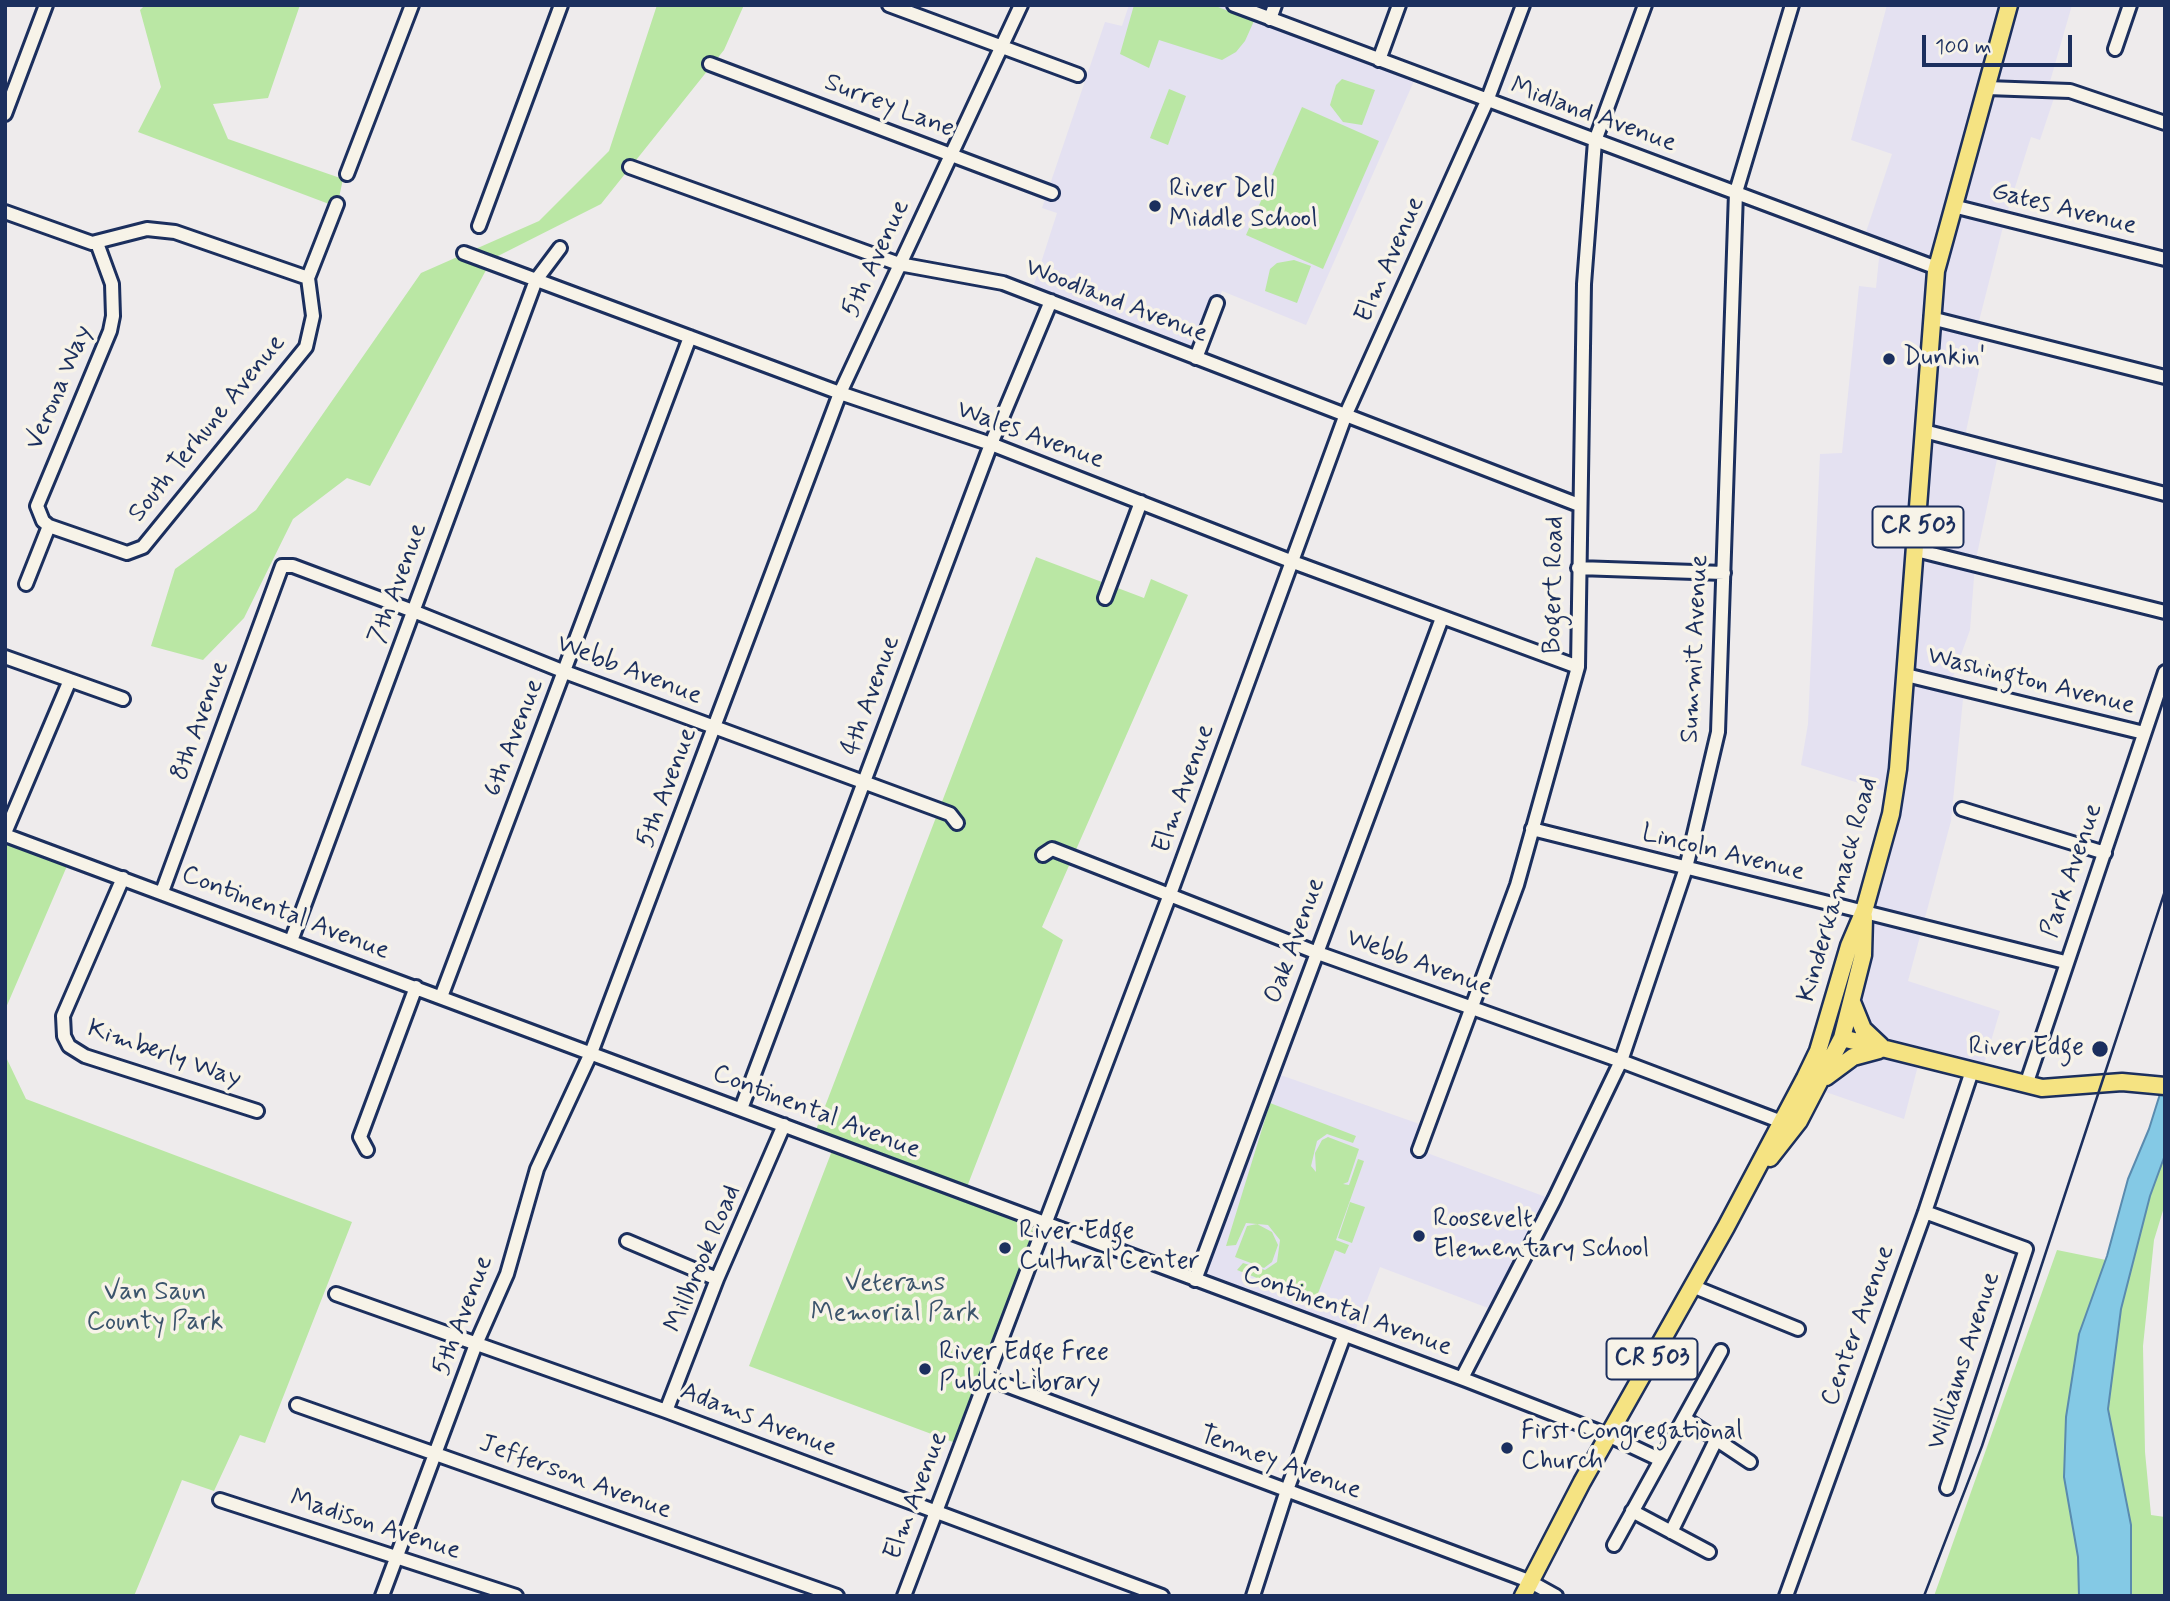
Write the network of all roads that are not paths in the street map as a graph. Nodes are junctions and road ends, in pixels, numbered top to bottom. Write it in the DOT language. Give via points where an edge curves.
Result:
graph roads {
  1 [pos="46,5"];
  2 [pos="412,5"];
  3 [pos="561,5"];
  4 [pos="889,5"];
  5 [pos="1021,5"];
  6 [pos="1234,5"];
  7 [pos="1275,5"];
  8 [pos="1399,5"];
  9 [pos="1523,5"];
  10 [pos="1645,5"];
  11 [pos="1792,5"];
  12 [pos="2009,5"];
  13 [pos="2130,5"];
  14 [pos="1270,19"];
  15 [pos="1002,46"];
  16 [pos="2115,49"];
  17 [pos="1379,61"];
  18 [pos="710,64"];
  19 [pos="1078,75"];
  20 [pos="1987,88"];
  21 [pos="1487,101"];
  22 [pos="5,114"];
  23 [pos="2165,123"];
  24 [pos="1595,141"];
  25 [pos="950,154"];
  26 [pos="630,167"];
  27 [pos="347,174"];
  28 [pos="1735,192"];
  29 [pos="1052,193"];
  30 [pos="337,204"];
  31 [pos="1953,206"];
  32 [pos="5,212"];
  33 [pos="479,226"];
  34 [pos="97,243"];
  35 [pos="560,248"];
  36 [pos="464,253"];
  37 [pos="2165,259"];
  38 [pos="899,264"];
  39 [pos="1937,268"];
  40 [pos="308,278"];
  41 [pos="536,280"];
  42 [pos="1051,301"];
  43 [pos="1217,303"];
  44 [pos="1931,318"];
  45 [pos="690,337"];
  46 [pos="1196,358"];
  47 [pos="2165,377"];
  48 [pos="841,393"];
  49 [pos="1346,414"];
  50 [pos="1924,431"];
  51 [pos="990,444"];
  52 [pos="2165,494"];
  53 [pos="1141,502"];
  54 [pos="1579,505"];
  55 [pos="49,526"];
  56 [pos="1916,550"];
  57 [pos="1293,562"];
  58 [pos="282,566"];
  59 [pos="1578,568"];
  60 [pos="1724,573"];
  61 [pos="26,584"];
  62 [pos="1104,598"];
  63 [pos="414,611"];
  64 [pos="2165,612"];
  65 [pos="1442,618"];
  66 [pos="5,657"];
  67 [pos="1577,667"];
  68 [pos="2165,671"];
  69 [pos="565,672"];
  70 [pos="1906,675"];
  71 [pos="70,680"];
  72 [pos="123,699"];
  73 [pos="715,727"];
  74 [pos="2144,733"];
  75 [pos="864,783"];
  76 [pos="1962,808"];
  77 [pos="957,823"];
  78 [pos="1532,829"];
  79 [pos="5,834"];
  80 [pos="2105,853"];
  81 [pos="1043,855"];
  82 [pos="1686,868"];
  83 [pos="123,878"];
  84 [pos="162,892"];
  85 [pos="1169,897"];
  86 [pos="1864,911"];
  87 [pos="291,941"];
  88 [pos="1315,952"];
  89 [pos="2065,962"];
  90 [pos="415,987"];
  91 [pos="441,997"];
  92 [pos="1852,1002"];
  93 [pos="1472,1007"];
  94 [pos="1842,1038"];
  95 [pos="1886,1049"];
  96 [pos="592,1053"];
  97 [pos="1620,1060"];
  98 [pos="1972,1071"];
  99 [pos="1821,1081"];
  100 [pos="2026,1085"];
  101 [pos="2161,1085"];
  102 [pos="741,1109"];
  103 [pos="257,1111"];
  104 [pos="1803,1111"];
  105 [pos="1782,1122"];
  106 [pos="784,1125"];
  107 [pos="367,1150"];
  108 [pos="1419,1150"];
  109 [pos="1751,1181"];
  110 [pos="1924,1212"];
  111 [pos="1043,1223"];
  112 [pos="627,1241"];
  113 [pos="717,1279"];
  114 [pos="1195,1280"];
  115 [pos="1692,1286"];
  116 [pos="336,1294"];
  117 [pos="1798,1329"];
  118 [pos="1345,1336"];
  119 [pos="477,1343"];
  120 [pos="1721,1352"];
  121 [pos="987,1378"];
  122 [pos="1462,1378"];
  123 [pos="297,1405"];
  124 [pos="666,1411"];
  125 [pos="1684,1418"];
  126 [pos="1610,1436"];
  127 [pos="1716,1440"];
  128 [pos="437,1452"];
  129 [pos="1661,1460"];
  130 [pos="1750,1462"];
  131 [pos="1947,1488"];
  132 [pos="1287,1490"];
  133 [pos="220,1500"];
  134 [pos="1632,1511"];
  135 [pos="936,1512"];
  136 [pos="1671,1532"];
  137 [pos="1614,1545"];
  138 [pos="1709,1552"];
  139 [pos="395,1557"];
  140 [pos="1526,1589"];
  141 [pos="382,1596"];
  142 [pos="516,1596"];
  143 [pos="837,1596"];
  144 [pos="904,1596"];
  145 [pos="1162,1596"];
  146 [pos="1253,1596"];
  147 [pos="1556,1596"];
  148 [pos="1786,1596"];
  1 -- 22 [label="street"];
  2 -- 27 [label="street"];
  3 -- 33 [label="street"];
  4 -- 15 [label="street"];
  5 -- 15 [label="street, 5th Avenue"];
  6 -- 14 [label="street, Midland Avenue"];
  7 -- 14 [label="street"];
  8 -- 17 [label="street"];
  9 -- 21 [label="street, Elm Avenue"];
  10 -- 24 [label="street, Bogert Road"];
  11 -- 28 [label="street, Summit Avenue"];
  12 -- 20 [label="main road, Kinderkamack Road / CR 503"];
  13 -- 16 [label="street"];
  14 -- 17 [label="street, Midland Avenue"];
  15 -- 19 [label="street"];
  15 -- 25 [label="street, 5th Avenue"];
  17 -- 21 [label="street, Midland Avenue"];
  18 -- 25 [label="street, Surrey Lane"];
  20 -- 23 [label="street" via="2070,91"];
  20 -- 31 [label="main road, Kinderkamack Road / CR 503"];
  21 -- 24 [label="street, Midland Avenue"];
  21 -- 49 [label="street, Elm Avenue"];
  24 -- 28 [label="street, Midland Avenue"];
  24 -- 54 [label="street, Bogert Road" via="1584,284"];
  25 -- 29 [label="street, Surrey Lane"];
  25 -- 38 [label="street, 5th Avenue"];
  26 -- 38 [label="street, Woodland Avenue"];
  28 -- 39 [label="street, Midland Avenue"];
  28 -- 60 [label="street, Summit Avenue"];
  30 -- 40 [label="street, South Terhune Avenue"];
  31 -- 37 [label="street, Gates Avenue"];
  31 -- 39 [label="main road, Kinderkamack Road / CR 503"];
  32 -- 34 [label="street" via="80,242"];
  34 -- 40 [label="street" via="133,231 161,229"];
  34 -- 55 [label="street, Verona Way" via="112,284 113,316 38,499 39,514"];
  35 -- 41 [label="street, 7th Avenue"];
  36 -- 41 [label="street, Wales Avenue"];
  38 -- 42 [label="street, Woodland Avenue" via="1003,283"];
  38 -- 48 [label="street, 5th Avenue"];
  39 -- 44 [label="main road, Kinderkamack Road / CR 503"];
  40 -- 55 [label="street, South Terhune Avenue" via="313,316 306,347 143,547 119,553"];
  41 -- 45 [label="street, Wales Avenue"];
  41 -- 63 [label="street, 7th Avenue"];
  42 -- 46 [label="street, Woodland Avenue"];
  42 -- 51 [label="street, 4th Avenue"];
  43 -- 46 [label="street"];
  44 -- 47 [label="street"];
  44 -- 50 [label="main road, Kinderkamack Road / CR 503"];
  45 -- 48 [label="street, Wales Avenue"];
  45 -- 69 [label="street, 6th Avenue"];
  46 -- 49 [label="street, Woodland Avenue"];
  48 -- 51 [label="street, Wales Avenue"];
  48 -- 73 [label="street, 5th Avenue"];
  49 -- 54 [label="street, Woodland Avenue"];
  49 -- 57 [label="street, Elm Avenue"];
  50 -- 52 [label="street"];
  50 -- 56 [label="main road, Kinderkamack Road / CR 503"];
  51 -- 53 [label="street, Wales Avenue"];
  51 -- 75 [label="street, 4th Avenue"];
  53 -- 57 [label="street, Wales Avenue"];
  53 -- 62 [label="street"];
  54 -- 59 [label="street, Bogert Road"];
  55 -- 61 [label="street"];
  56 -- 64 [label="street"];
  56 -- 70 [label="main road, Kinderkamack Road / CR 503"];
  57 -- 65 [label="street, Wales Avenue"];
  57 -- 85 [label="street, Elm Avenue"];
  58 -- 63 [label="street, Webb Avenue" via="293,566"];
  58 -- 84 [label="street, 8th Avenue"];
  59 -- 60 [label="street"];
  59 -- 67 [label="street, Bogert Road"];
  60 -- 82 [label="street, Summit Avenue" via="1718,732"];
  63 -- 69 [label="street, Webb Avenue"];
  63 -- 87 [label="street, 7th Avenue"];
  65 -- 67 [label="street, Wales Avenue"];
  65 -- 88 [label="street, Oak Avenue"];
  66 -- 71 [label="street"];
  67 -- 78 [label="street, Bogert Road"];
  68 -- 74 [label="street, Park Avenue"];
  69 -- 73 [label="street, Webb Avenue"];
  69 -- 91 [label="street, 6th Avenue"];
  70 -- 74 [label="street, Washington Avenue"];
  70 -- 86 [label="main road, Kinderkamack Road / CR 503" via="1891,814"];
  71 -- 72 [label="street"];
  71 -- 79 [label="street"];
  73 -- 75 [label="street, Webb Avenue"];
  73 -- 96 [label="street, 5th Avenue"];
  74 -- 80 [label="street, Park Avenue"];
  75 -- 77 [label="street, Webb Avenue" via="950,814"];
  75 -- 102 [label="street, 4th Avenue"];
  76 -- 80 [label="street"];
  78 -- 82 [label="street, Lincoln Avenue"];
  78 -- 93 [label="street, Bogert Road" via="1517,885"];
  79 -- 83 [label="street, Continental Avenue"];
  80 -- 89 [label="street, Park Avenue"];
  81 -- 85 [label="street, Webb Avenue" via="1052,849"];
  82 -- 86 [label="street, Lincoln Avenue"];
  82 -- 97 [label="street, Summit Avenue"];
  83 -- 84 [label="street, Continental Avenue"];
  83 -- 103 [label="street, Kimberly Way" via="63,1016 69,1045 85,1056"];
  84 -- 87 [label="street, Continental Avenue"];
  85 -- 88 [label="street, Webb Avenue"];
  85 -- 111 [label="street, Elm Avenue"];
  86 -- 89 [label="street, Lincoln Avenue"];
  86 -- 92 [label="main road" via="1865,938"];
  86 -- 105 [label="main road, Kinderkamack Road / CR 503" via="1818,1051"];
  87 -- 90 [label="street, Continental Avenue"];
  88 -- 93 [label="street, Webb Avenue"];
  88 -- 114 [label="street, Oak Avenue"];
  89 -- 100 [label="street, Park Avenue"];
  90 -- 91 [label="street, Continental Avenue"];
  90 -- 107 [label="street" via="360,1137"];
  91 -- 96 [label="street, Continental Avenue"];
  92 -- 94 [label="main road"];
  92 -- 95 [label="main road" via="1863,1029"];
  93 -- 97 [label="street, Webb Avenue"];
  93 -- 108 [label="street, Bogert Road"];
  94 -- 95 [label="main road"];
  94 -- 99 [label="main road"];
  95 -- 98 [label="main road"];
  95 -- 99 [label="main road" via="1853,1057"];
  96 -- 102 [label="street, Continental Avenue"];
  96 -- 119 [label="street, 5th Avenue" via="537,1169 507,1274"];
  97 -- 105 [label="street, Webb Avenue"];
  97 -- 122 [label="street, Summit Avenue"];
  98 -- 100 [label="main road"];
  98 -- 110 [label="street, Center Avenue"];
  99 -- 104 [label="main road"];
  100 -- 101 [label="main road"];
  102 -- 106 [label="street, Continental Avenue"];
  104 -- 105 [label="main road"];
  104 -- 109 [label="main road" via="1791,1134"];
  105 -- 109 [label="main road, Kinderkamack Road / CR 503"];
  106 -- 111 [label="street, Continental Avenue"];
  106 -- 113 [label="street, Millbrook Road"];
  109 -- 115 [label="main road, Kinderkamack Road / CR 503"];
  110 -- 131 [label="street, Williams Avenue" via="2026,1249"];
  110 -- 148 [label="street, Center Avenue"];
  111 -- 114 [label="street, Continental Avenue"];
  111 -- 121 [label="street, Elm Avenue"];
  112 -- 113 [label="street"];
  113 -- 124 [label="street, Millbrook Road"];
  114 -- 118 [label="street, Continental Avenue"];
  115 -- 117 [label="street"];
  115 -- 126 [label="main road, Kinderkamack Road / CR 503"];
  116 -- 119 [label="street, Adams Avenue"];
  118 -- 122 [label="street, Continental Avenue"];
  118 -- 132 [label="street"];
  119 -- 124 [label="street, Adams Avenue"];
  119 -- 128 [label="street, 5th Avenue"];
  120 -- 125 [label="street"];
  121 -- 132 [label="street, Tenney Avenue"];
  121 -- 135 [label="street, Elm Avenue"];
  122 -- 126 [label="street, Continental Avenue"];
  123 -- 128 [label="street, Jefferson Avenue"];
  124 -- 135 [label="street, Adams Avenue"];
  125 -- 127 [label="street"];
  125 -- 129 [label="street"];
  126 -- 129 [label="street, Continental Avenue"];
  126 -- 140 [label="main road, Kinderkamack Road / CR 503"];
  127 -- 130 [label="street"];
  127 -- 136 [label="street"];
  128 -- 139 [label="street, 5th Avenue"];
  128 -- 143 [label="street, Jefferson Avenue"];
  129 -- 134 [label="street"];
  132 -- 140 [label="street, Tenney Avenue"];
  132 -- 146 [label="street"];
  133 -- 139 [label="street, Madison Avenue"];
  134 -- 136 [label="street"];
  134 -- 137 [label="street"];
  135 -- 144 [label="street, Elm Avenue"];
  135 -- 145 [label="street, Adams Avenue"];
  136 -- 138 [label="street"];
  139 -- 141 [label="street, 5th Avenue"];
  139 -- 142 [label="street, Madison Avenue"];
  140 -- 147 [label="street, Tenney Avenue"];
}
